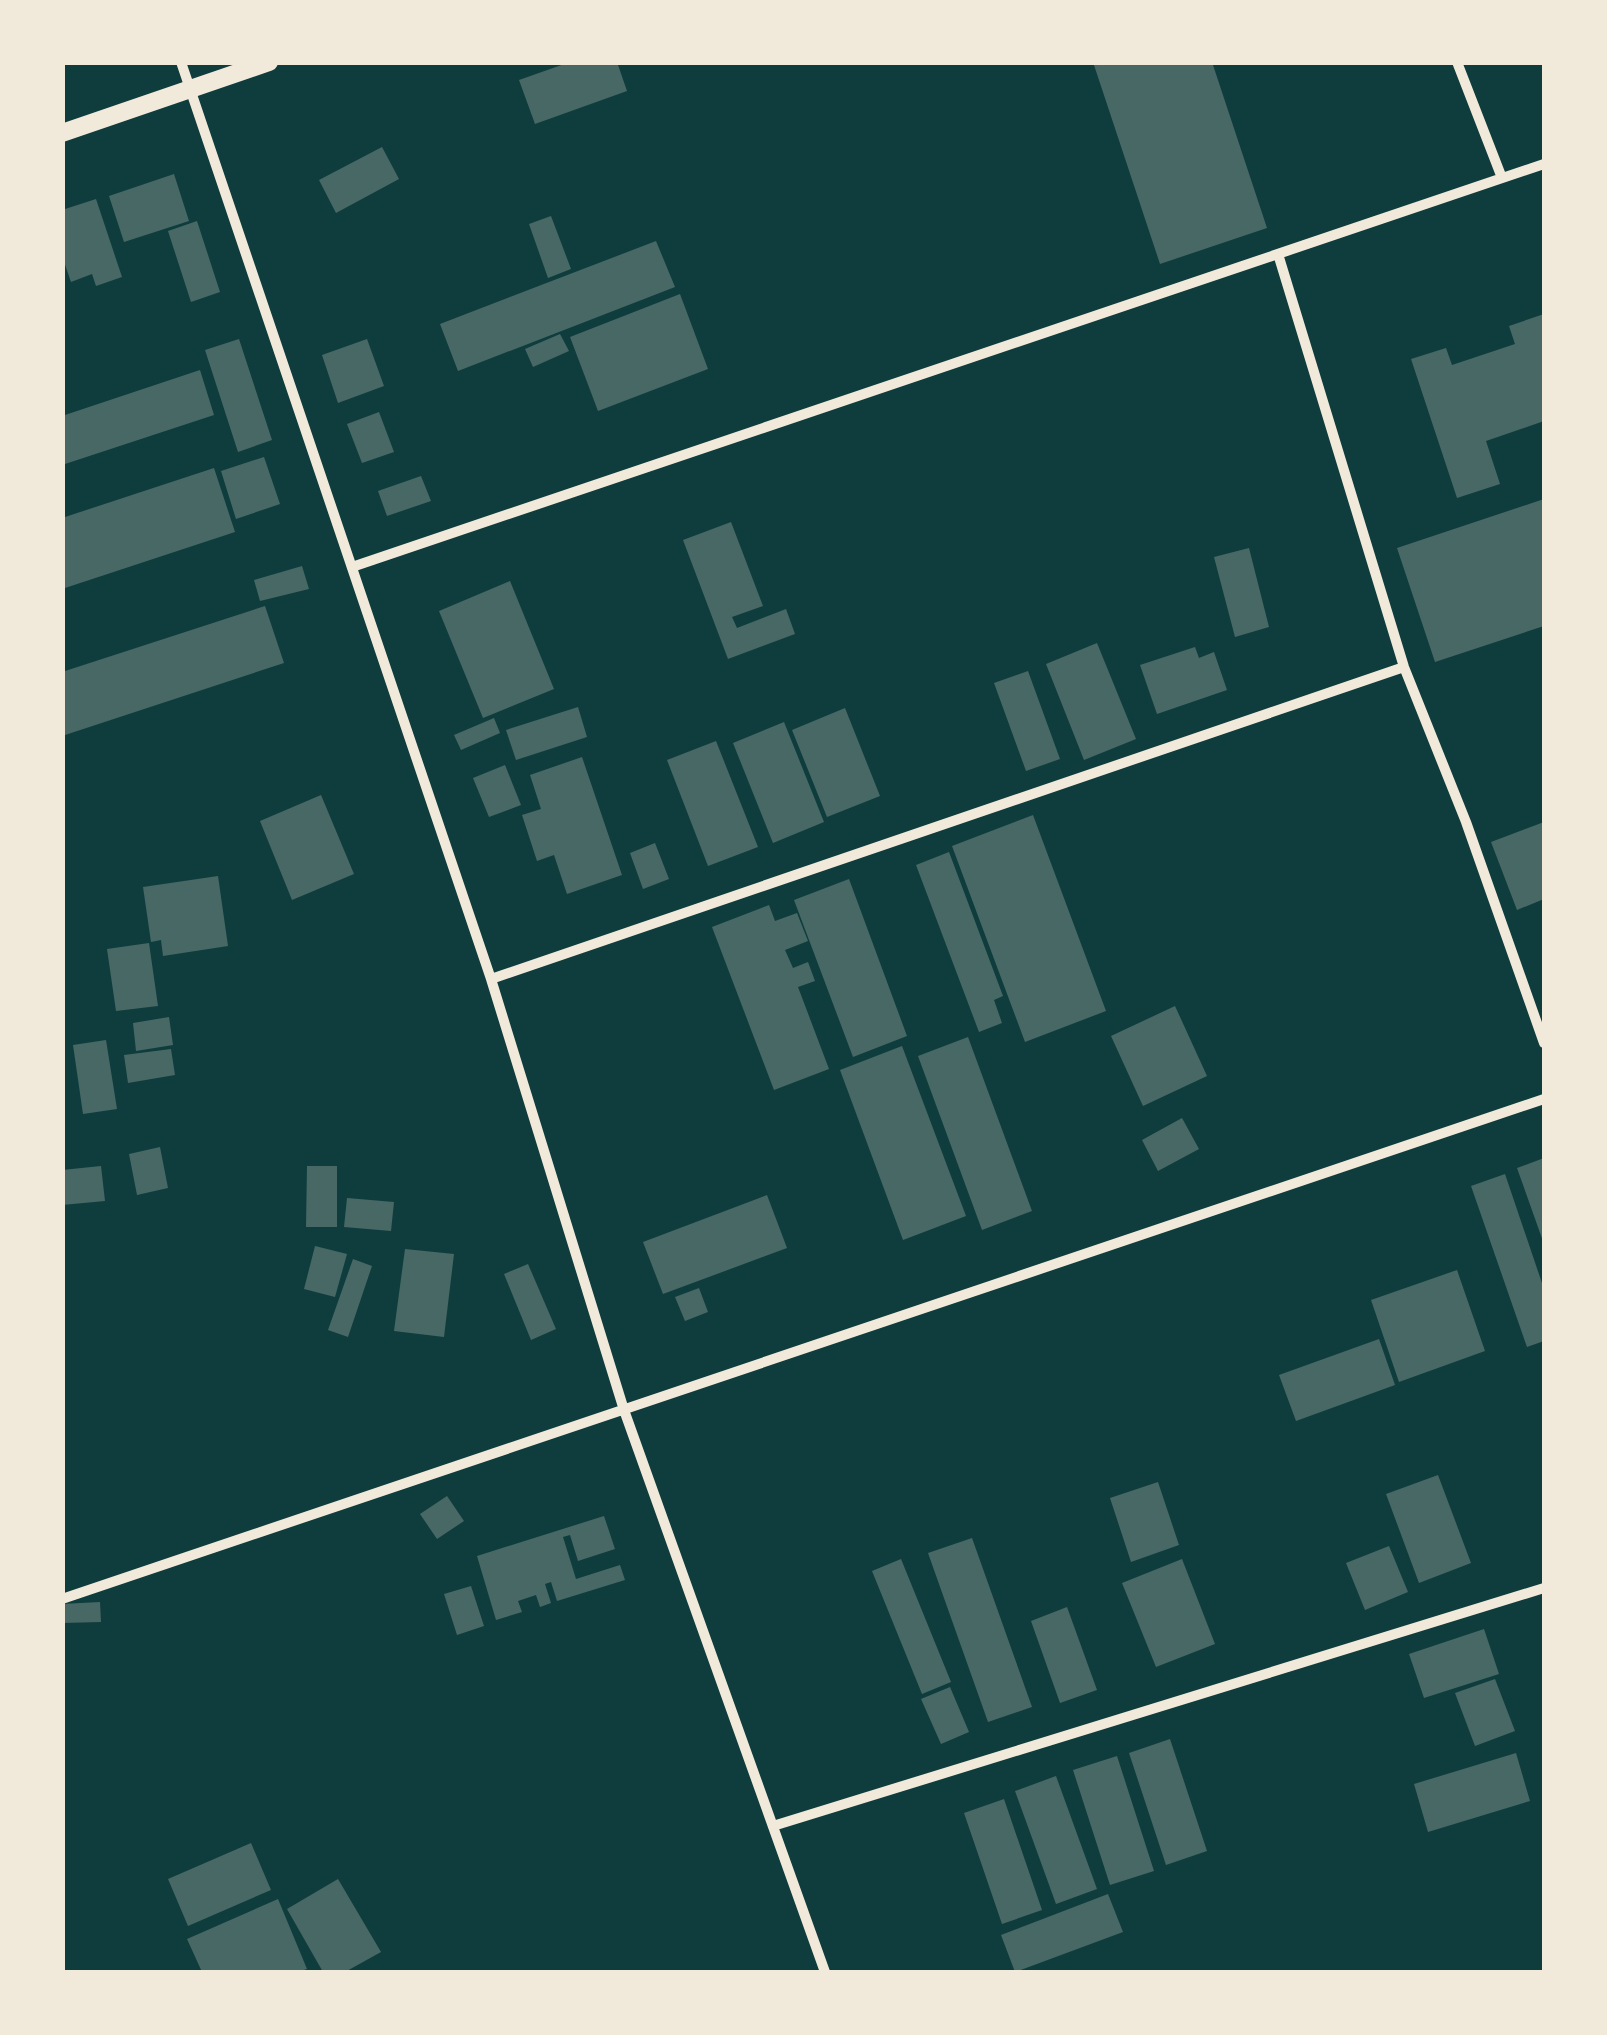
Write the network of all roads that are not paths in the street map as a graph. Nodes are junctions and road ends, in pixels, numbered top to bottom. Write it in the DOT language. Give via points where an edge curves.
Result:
graph roads {
  1 [pos="180,62"];
  2 [pos="269,62"];
  3 [pos="1458,62"];
  4 [pos="191,89"];
  5 [pos="62,133"];
  6 [pos="1544,164"];
  7 [pos="1502,178"];
  8 [pos="1278,254"];
  9 [pos="352,567"];
  10 [pos="1404,666"];
  11 [pos="491,979"];
  12 [pos="1544,1043"];
  13 [pos="1544,1099"];
  14 [pos="624,1410"];
  15 [pos="1544,1588"];
  16 [pos="62,1600"];
  17 [pos="773,1826"];
  18 [pos="825,1972"];
  1 -- 4 [label="street"];
  2 -- 4 [label="street"];
  3 -- 7 [label="street"];
  4 -- 5 [label="street"];
  4 -- 9 [label="street"];
  6 -- 7 [label="street"];
  7 -- 8 [label="street"];
  8 -- 9 [label="street"];
  8 -- 10 [label="street"];
  9 -- 11 [label="street"];
  10 -- 11 [label="street"];
  10 -- 12 [label="street"];
  11 -- 14 [label="street"];
  13 -- 14 [label="street"];
  14 -- 16 [label="street"];
  14 -- 17 [label="street"];
  15 -- 17 [label="street"];
  17 -- 18 [label="street"];
}
